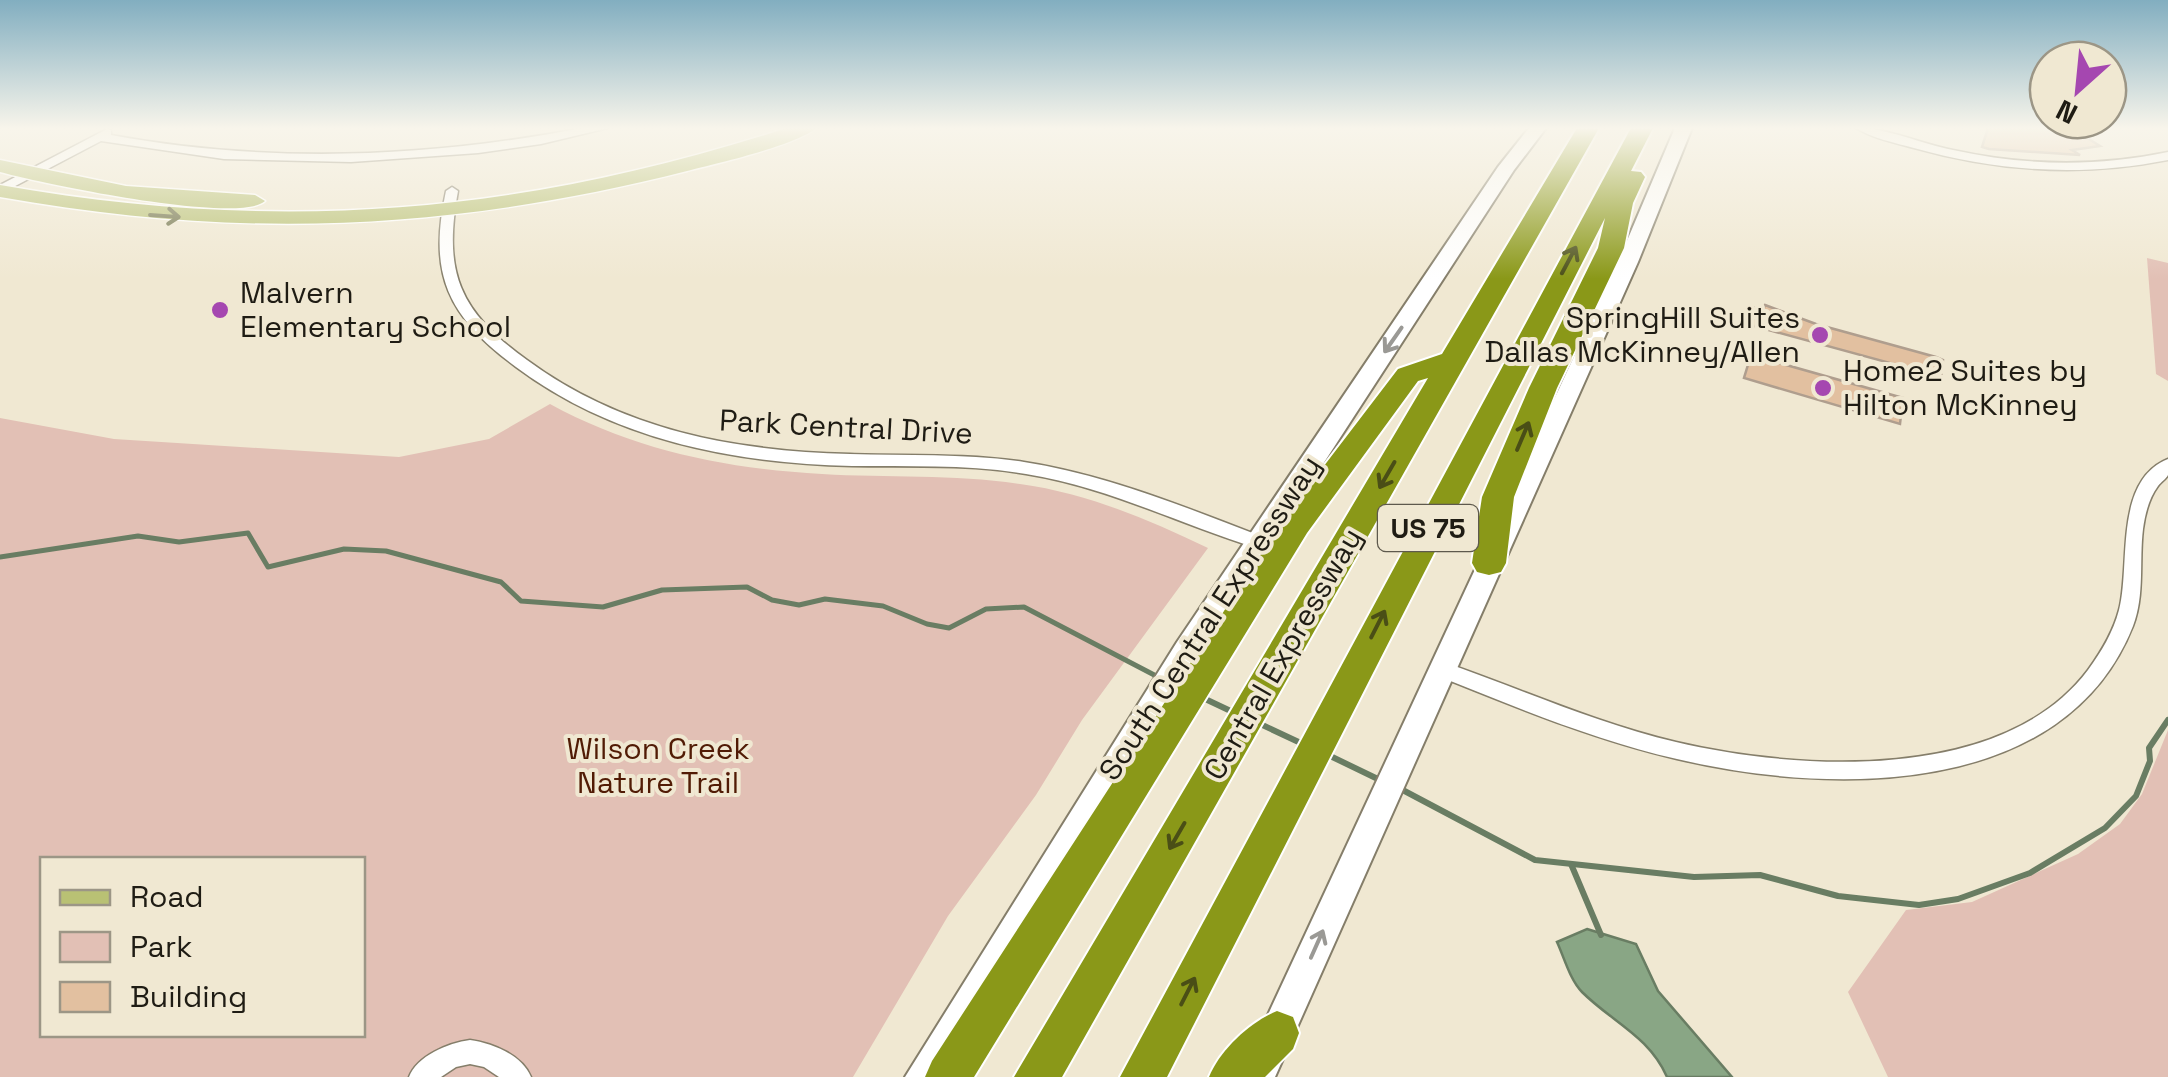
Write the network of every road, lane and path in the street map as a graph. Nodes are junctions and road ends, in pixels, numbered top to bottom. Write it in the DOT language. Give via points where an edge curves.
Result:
graph roads {
  1 [pos="49,178"];
  2 [pos="620,178"];
  3 [pos="1499,178"];
  4 [pos="1559,178"];
  5 [pos="1614,178"];
  6 [pos="1632,178"];
  7 [pos="1666,178"];
  8 [pos="0,191"];
  9 [pos="449,200"];
  10 [pos="1453,360"];
  11 [pos="2168,465"];
  12 [pos="1258,542"];
  13 [pos="1489,563"];
  14 [pos="1198,655"];
  15 [pos="1440,669"];
  16 [pos="1163,710"];
  17 [pos="1277,1033"];
  18 [pos="421,1077"];
  19 [pos="518,1077"];
  20 [pos="923,1077"];
  21 [pos="948,1077"];
  22 [pos="1038,1077"];
  23 [pos="1143,1077"];
  24 [pos="1232,1077"];
  25 [pos="1257,1077"];
  1 -- 9 [label="main road" via="134,194 233,200"];
  2 -- 9 [label="main road"];
  3 -- 12 [label="main road, South Central Expressway, one-way"];
  4 -- 10 [label="highway, Central Expressway / US 75"];
  23 -- 5 [label="highway, US 75, one-way"];
  13 -- 6 [label="highway, one-way" via="1498,497 1610,248"];
  7 -- 13 [label="main road"];
  8 -- 9 [label="main road, one-way" via="188,218 331,218"];
  9 -- 12 [label="street, Park Central Drive" via="444,268 479,326 545,382 618,420 677,440 754,454 1040,470 1109,487"];
  10 -- 14 [label="highway" via="1408,375"];
  10 -- 22 [label="highway, Central Expressway / US 75, one-way"];
  11 -- 15 [label="street" via="2148,484 2136,510 2131,598 2110,653 2060,714 1988,752 1858,772 1724,763 1590,727"];
  12 -- 14 [label="main road, South Central Expressway"];
  13 -- 15 [label="main road"];
  14 -- 16 [label="highway"];
  17 -- 15 [label="main road, one-way"];
  16 -- 20 [label="main road, South Central Expressway"];
  16 -- 21 [label="highway"];
  17 -- 24 [label="highway"];
  17 -- 25 [label="main road"];
  18 -- 19 [label="street" via="468,1050 498,1058"];
}
